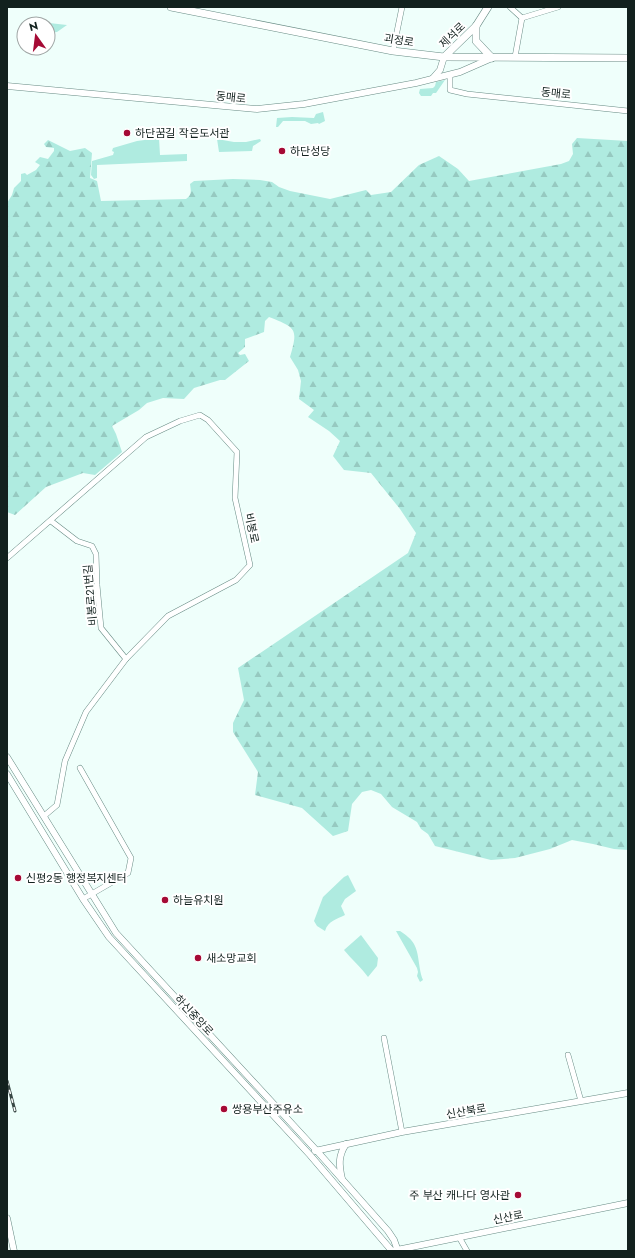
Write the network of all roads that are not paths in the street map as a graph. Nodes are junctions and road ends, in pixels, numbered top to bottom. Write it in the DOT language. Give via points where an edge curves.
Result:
graph roads {
  1 [pos="171,7"];
  2 [pos="402,7"];
  3 [pos="488,7"];
  4 [pos="510,7"];
  5 [pos="558,7"];
  6 [pos="522,18"];
  7 [pos="476,26"];
  8 [pos="393,51"];
  9 [pos="444,57"];
  10 [pos="515,57"];
  11 [pos="492,58"];
  12 [pos="628,58"];
  13 [pos="450,75"];
  14 [pos="433,78"];
  15 [pos="7,86"];
  16 [pos="628,111"];
  17 [pos="51,521"];
  18 [pos="7,558"];
  19 [pos="126,659"];
  20 [pos="7,757"];
  21 [pos="80,768"];
  22 [pos="7,774"];
  23 [pos="44,816"];
  24 [pos="36,821"];
  25 [pos="92,894"];
  26 [pos="84,899"];
  27 [pos="116,933"];
  28 [pos="109,937"];
  29 [pos="384,1038"];
  30 [pos="568,1055"];
  31 [pos="628,1093"];
  32 [pos="581,1101"];
  33 [pos="402,1132"];
  34 [pos="346,1144"];
  35 [pos="317,1150"];
  36 [pos="310,1155"];
  37 [pos="342,1179"];
  38 [pos="628,1203"];
  39 [pos="7,1218"];
  40 [pos="458,1237"];
  41 [pos="14,1251"];
  42 [pos="396,1251"];
  43 [pos="467,1251"];
  1 -- 8 [label="main road, 괴정로"];
  2 -- 8 [label="street"];
  3 -- 7 [label="main road, 제석로"];
  4 -- 6 [label="street"];
  5 -- 6 [label="street"];
  6 -- 10 [label="street"];
  7 -- 9 [label="main road, 제석로"];
  7 -- 11 [label="main road" via="476,41"];
  8 -- 9 [label="main road, 괴정로"];
  9 -- 11 [label="main road, 괴정로"];
  9 -- 14 [label="street" via="440,70"];
  10 -- 11 [label="main road, 괴정로"];
  10 -- 12 [label="main road, 괴정로"];
  11 -- 13 [label="street, 동매로"];
  13 -- 14 [label="street, 동매로"];
  13 -- 16 [label="street, 동매로" via="450,90 467,94"];
  14 -- 15 [label="street, 동매로" via="304,104 257,109"];
  17 -- 18 [label="street, 비봉로"];
  17 -- 19 [label="street, 비봉로21번길" via="77,541 92,546 96,554 101,628"];
  17 -- 19 [label="street, 비봉로" via="146,437 180,421 200,414 237,452 235,498 250,565 236,580 168,616"];
  19 -- 23 [label="street, 비봉로" via="86,712 65,761 57,804"];
  20 -- 23 [label="street"];
  21 -- 25 [label="street" via="131,858 128,873"];
  22 -- 24 [label="street, 하신중앙로"];
  23 -- 24 [label="street"];
  23 -- 25 [label="street"];
  24 -- 26 [label="street, 하신중앙로"];
  25 -- 26 [label="street"];
  25 -- 27 [label="street"];
  26 -- 28 [label="street, 하신중앙로"];
  27 -- 28 [label="street"];
  27 -- 35 [label="street"];
  28 -- 36 [label="street, 하신중앙로"];
  29 -- 33 [label="street"];
  30 -- 32 [label="street"];
  31 -- 32 [label="street, 신산북로"];
  32 -- 33 [label="street, 신산북로"];
  33 -- 34 [label="street, 신산북로"];
  34 -- 35 [label="street, 신산북로"];
  34 -- 37 [label="street" via="339,1163"];
  35 -- 36 [label="street, 신산북로"];
  35 -- 37 [label="street"];
  36 -- 42 [label="street, 하신중앙로"];
  37 -- 42 [label="street" via="388,1231"];
  38 -- 40 [label="street, 신산로"];
  39 -- 41 [label="street"];
  40 -- 42 [label="street, 신산로"];
  40 -- 43 [label="street"];
}
